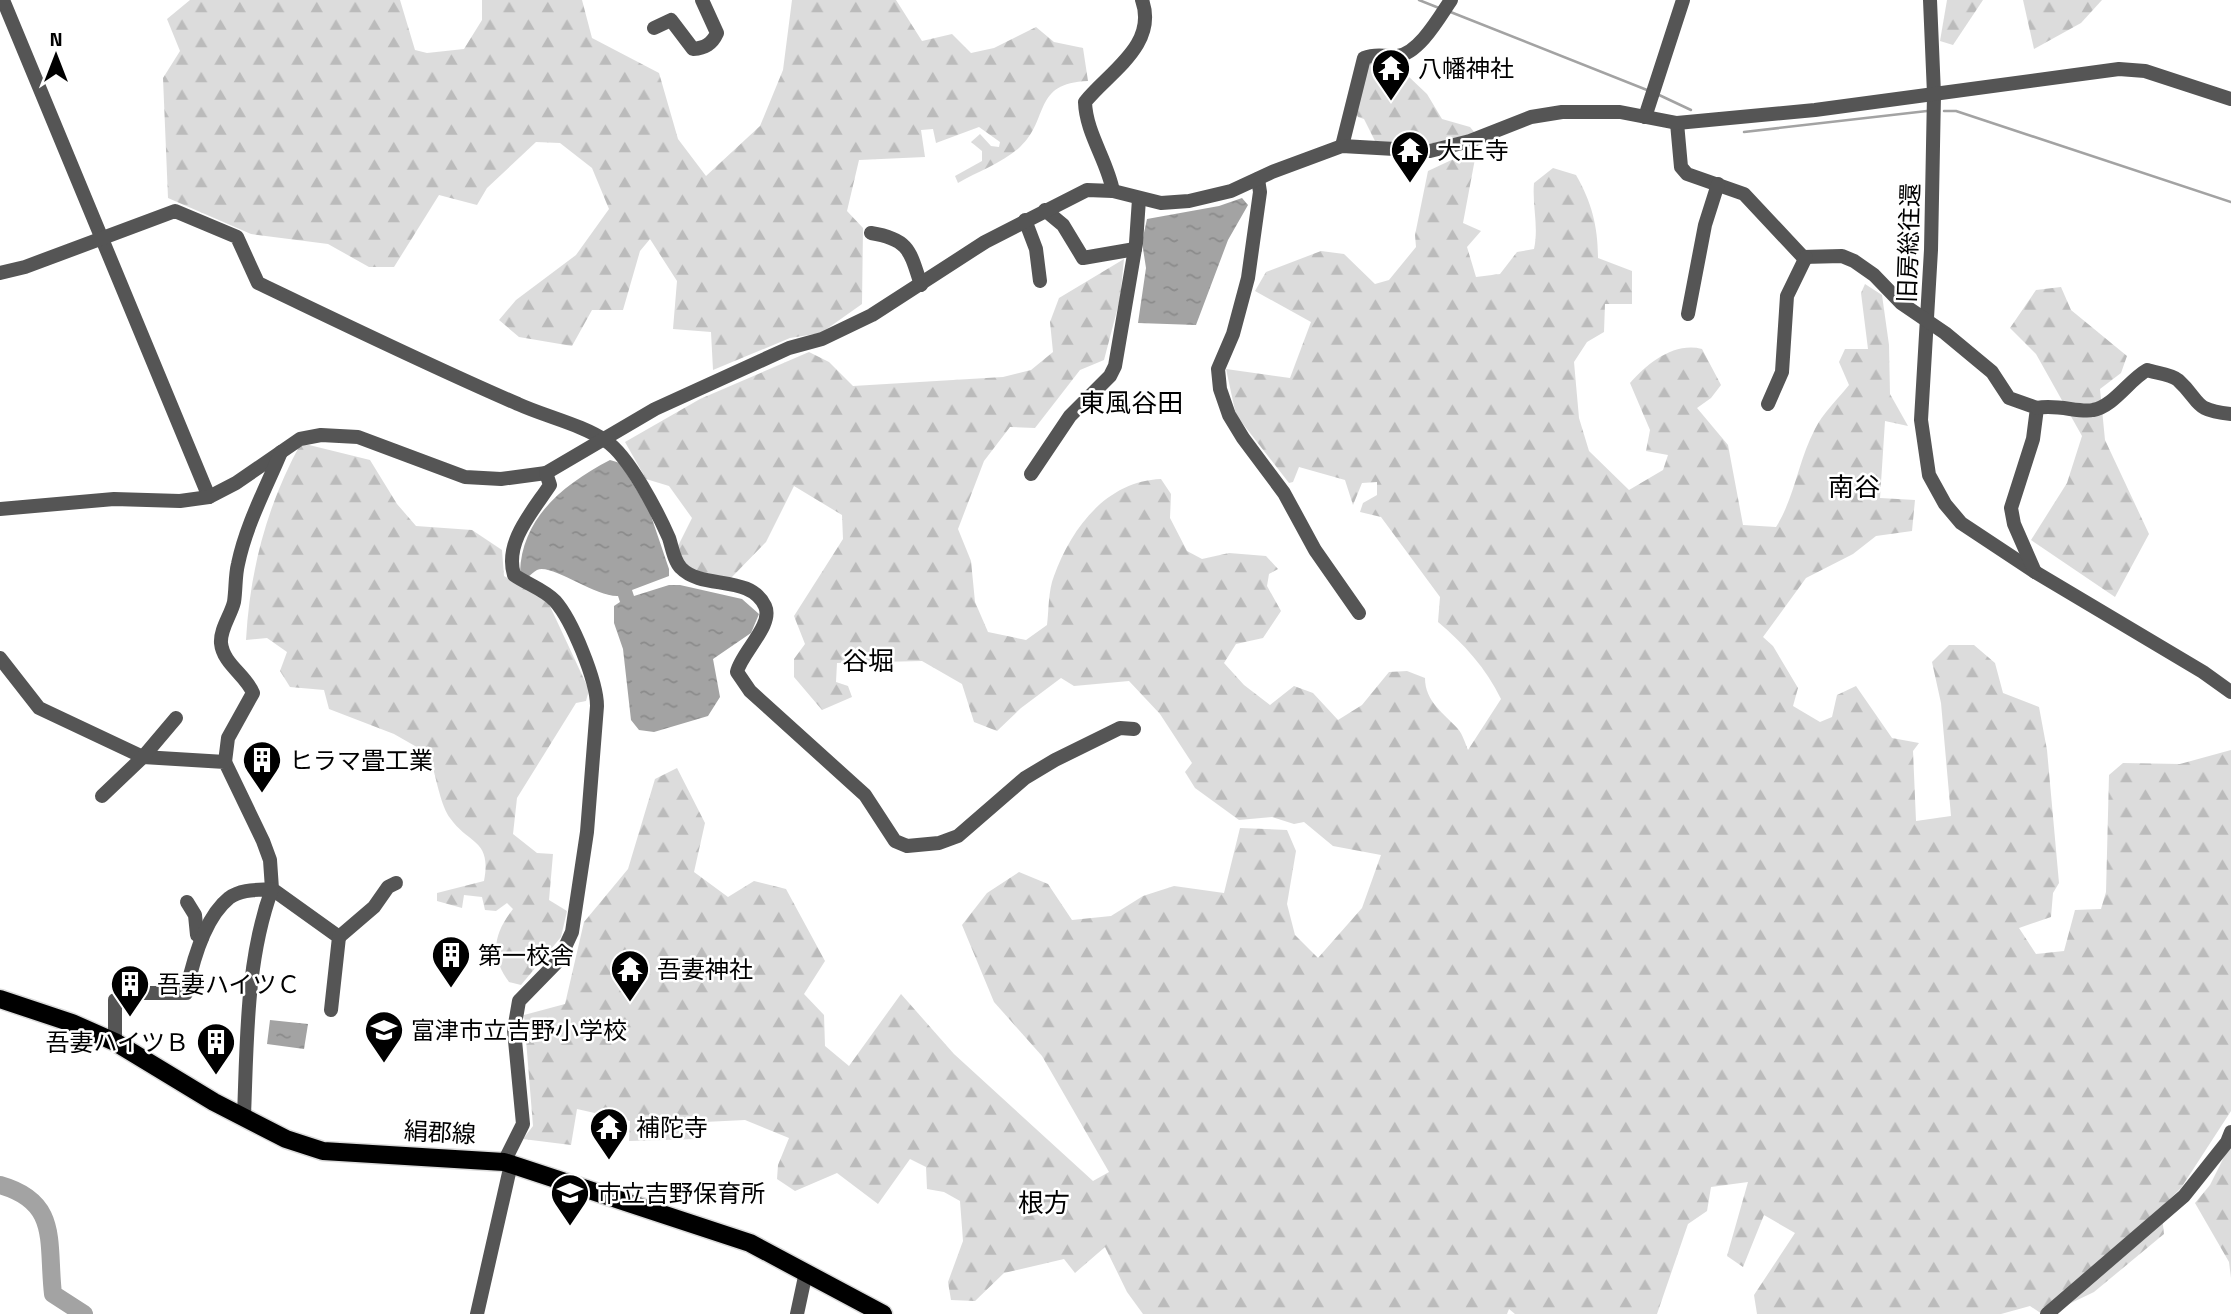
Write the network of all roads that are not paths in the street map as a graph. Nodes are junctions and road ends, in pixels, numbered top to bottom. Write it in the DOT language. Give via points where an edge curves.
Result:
graph roads {
  1 [pos="3,0"];
  2 [pos="702,0"];
  3 [pos="1142,0"];
  4 [pos="1684,0"];
  5 [pos="1930,0"];
  6 [pos="1451,1"];
  7 [pos="654,27"];
  8 [pos="1934,94"];
  9 [pos="2231,99"];
  10 [pos="1645,117"];
  11 [pos="1677,123"];
  12 [pos="1342,146"];
  13 [pos="1258,179"];
  14 [pos="1718,184"];
  15 [pos="1113,191"];
  16 [pos="1139,199"];
  17 [pos="1045,210"];
  18 [pos="1025,220"];
  19 [pos="871,233"];
  20 [pos="99,238"];
  21 [pos="1135,249"];
  22 [pos="1806,257"];
  23 [pos="0,273"];
  24 [pos="1040,282"];
  25 [pos="921,285"];
  26 [pos="1688,314"];
  27 [pos="1928,319"];
  28 [pos="1768,404"];
  29 [pos="2037,408"];
  30 [pos="2231,414"];
  31 [pos="606,440"];
  32 [pos="281,452"];
  33 [pos="546,473"];
  34 [pos="1031,474"];
  35 [pos="209,497"];
  36 [pos="0,509"];
  37 [pos="2035,572"];
  38 [pos="1359,613"];
  39 [pos="0,658"];
  40 [pos="2231,692"];
  41 [pos="176,718"];
  42 [pos="1134,729"];
  43 [pos="143,757"];
  44 [pos="225,762"];
  45 [pos="102,796"];
  46 [pos="396,883"];
  47 [pos="272,889"];
  48 [pos="187,902"];
  49 [pos="339,937"];
  50 [pos="202,938"];
  51 [pos="0,999"];
  52 [pos="331,1010"];
  53 [pos="115,1042"];
  54 [pos="244,1116"];
  55 [pos="2231,1132"];
  56 [pos="507,1163"];
  57 [pos="806,1272"];
  58 [pos="477,1314"];
  59 [pos="797,1314"];
  60 [pos="883,1314"];
  61 [pos="2047,1314"];
  1 -- 20 [label="street"];
  2 -- 7 [label="street" via="717,33 701,49 693,49 671,20"];
  3 -- 15 [label="street" via="1144,25 1137,47 1085,102"];
  4 -- 10 [label="street"];
  5 -- 8 [label="street, 旧房総往還"];
  6 -- 12 [label="street" via="1415,47 1399,56 1376,53 1364,58"];
  8 -- 9 [label="street" via="2128,69"];
  8 -- 11 [label="street"];
  8 -- 27 [label="street, 旧房総往還"];
  10 -- 11 [label="street"];
  10 -- 12 [label="street" via="1586,110 1531,117 1430,151"];
  11 -- 14 [label="street" via="1681,167"];
  12 -- 13 [label="street"];
  13 -- 16 [label="street" via="1189,201"];
  13 -- 38 [label="street" via="1248,278 1218,369 1220,389 1243,438 1284,493 1315,550"];
  14 -- 22 [label="street" via="1744,194 1796,252"];
  14 -- 26 [label="street" via="1704,225"];
  15 -- 16 [label="street"];
  15 -- 17 [label="street" via="1087,190"];
  16 -- 21 [label="street"];
  17 -- 18 [label="street"];
  17 -- 21 [label="street" via="1063,225 1083,258"];
  18 -- 24 [label="street" via="1036,249"];
  18 -- 25 [label="street"];
  19 -- 25 [label="street" via="902,242"];
  20 -- 23 [label="street"];
  20 -- 31 [label="street" via="175,211 237,237 258,283"];
  20 -- 35 [label="street"];
  21 -- 34 [label="street" via="1115,366 1070,416"];
  22 -- 27 [label="street" via="1842,256 1854,261 1901,303"];
  22 -- 28 [label="street" via="1787,296 1782,372"];
  25 -- 31 [label="street" via="822,339 789,348 655,409"];
  27 -- 29 [label="street, 旧房総往還" via="1992,372 2009,398"];
  27 -- 37 [label="street" via="1921,420 1929,475 1961,523"];
  29 -- 30 [label="street" via="2093,410 2147,370 2177,379 2195,403 2210,412"];
  29 -- 37 [label="street" via="2033,439 2011,508"];
  31 -- 33 [label="street"];
  31 -- 42 [label="street" via="622,456 680,567 701,579 740,586 766,606 766,617 737,672 750,691 865,795 895,841 907,846 958,836 1025,778 1097,737 1119,728"];
  32 -- 33 [label="street" via="300,439 340,434 465,477 492,480"];
  32 -- 35 [label="street"];
  32 -- 44 [label="street" via="238,561 234,602 223,633 223,651 253,693 228,738"];
  33 -- 56 [label="street" via="550,485 515,541 512,568 514,575 553,599 564,612 597,691 597,706 587,832 572,932 559,960 519,1001 514,1030 523,1124"];
  35 -- 36 [label="street"];
  37 -- 40 [label="street"];
  39 -- 43 [label="street" via="39,708"];
  41 -- 43 [label="street"];
  43 -- 44 [label="street"];
  43 -- 45 [label="street"];
  44 -- 47 [label="street" via="264,841"];
  46 -- 49 [label="street"];
  47 -- 49 [label="street"];
  47 -- 50 [label="street" via="229,898"];
  47 -- 54 [label="street" via="249,1000"];
  48 -- 50 [label="street"];
  49 -- 52 [label="street"];
  50 -- 53 [label="street" via="186,993 141,993 115,1000"];
  51 -- 53 [label="main road, 絹郡線"];
  53 -- 54 [label="main road, 絹郡線"];
  54 -- 56 [label="main road, 絹郡線" via="286,1139 323,1151"];
  55 -- 61 [label="street" via="2184,1196"];
  56 -- 57 [label="main road, 絹郡線" via="729,1236"];
  56 -- 58 [label="street"];
  57 -- 59 [label="street"];
  57 -- 60 [label="main road, 絹郡線"];
}
